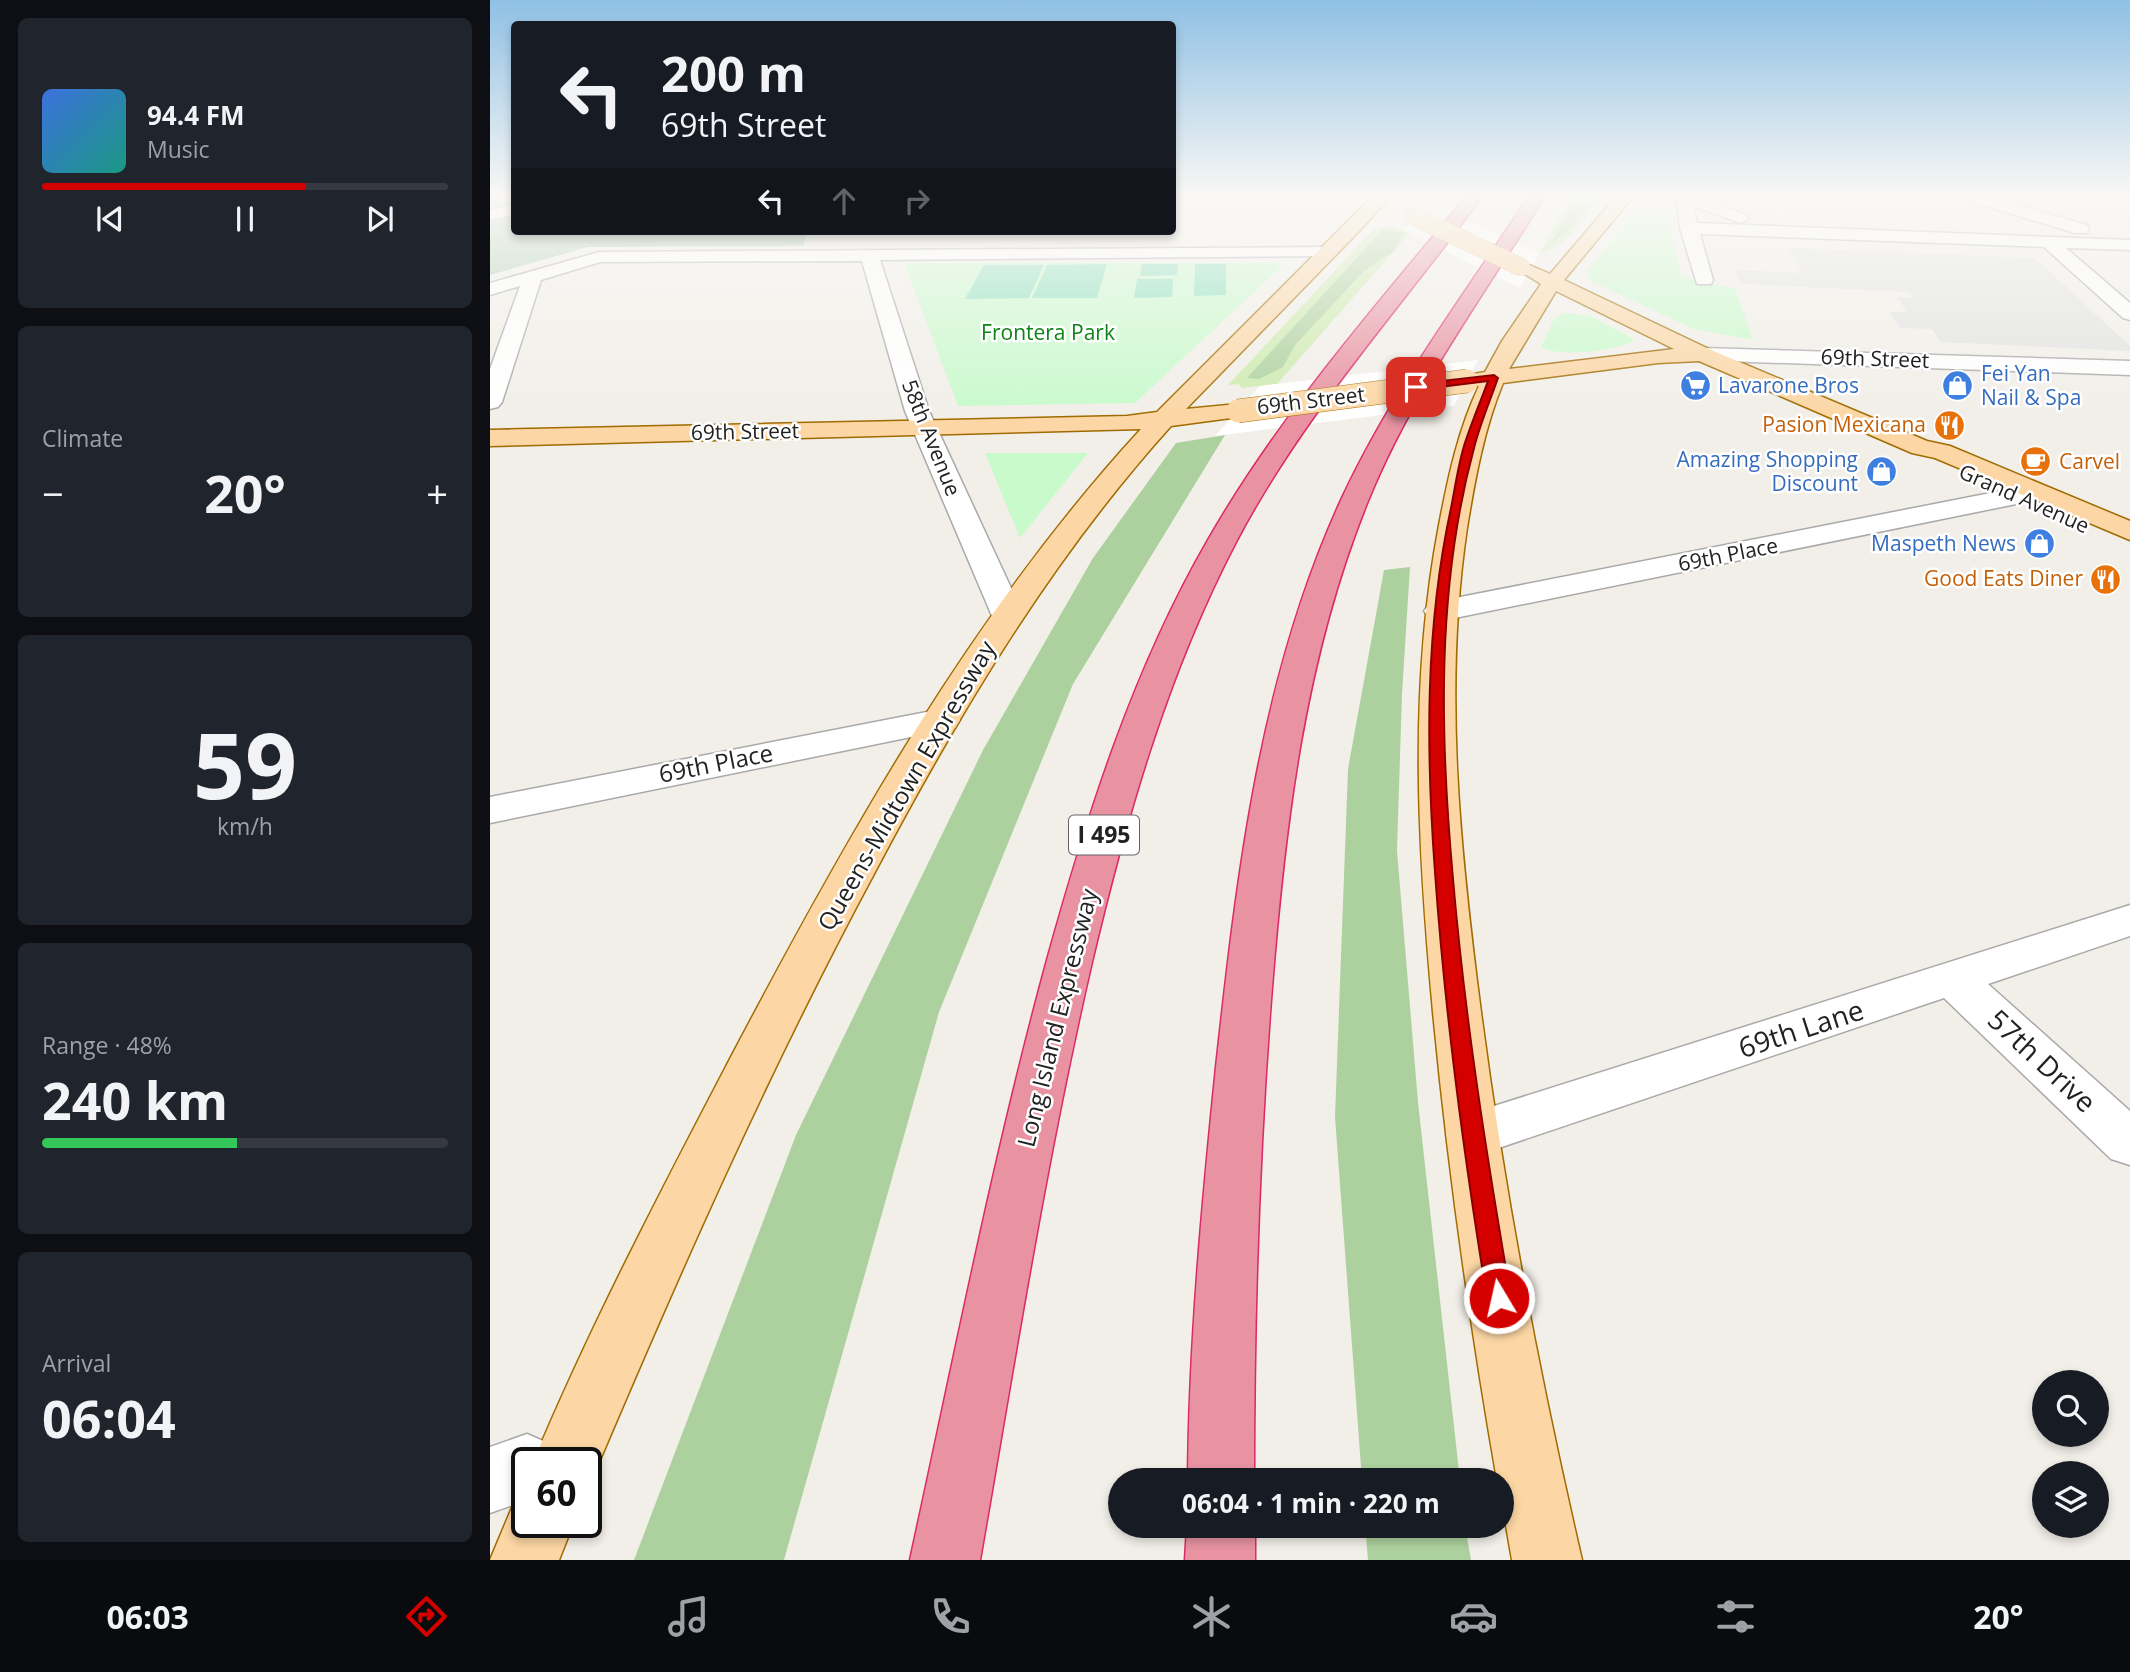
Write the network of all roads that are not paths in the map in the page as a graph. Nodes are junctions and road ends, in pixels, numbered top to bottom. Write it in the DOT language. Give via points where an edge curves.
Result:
graph roads {
  1 [pos="553,271"];
  2 [pos="874,271"];
  3 [pos="1308,271"];
  4 [pos="1415,271"];
  5 [pos="1491,271"];
  6 [pos="1528,271"];
  7 [pos="1560,271"];
  8 [pos="1701,271"];
  9 [pos="2081,271"];
  10 [pos="533,277"];
  11 [pos="1704,280"];
  12 [pos="1550,282"];
  13 [pos="490,289"];
  14 [pos="2130,314"];
  15 [pos="1703,355"];
  16 [pos="2130,368"];
  17 [pos="1480,379"];
  18 [pos="490,402"];
  19 [pos="1162,419"];
  20 [pos="924,428"];
  21 [pos="490,439"];
  22 [pos="1921,448"];
  23 [pos="2016,496"];
  24 [pos="2130,531"];
  25 [pos="2130,545"];
  26 [pos="1440,611"];
  27 [pos="1008,616"];
  28 [pos="942,720"];
  29 [pos="490,810"];
  30 [pos="2130,920"];
  31 [pos="1953,979"];
  32 [pos="1472,1135"];
  33 [pos="2130,1143"];
  34 [pos="557,1447"];
  35 [pos="1221,1468"];
  36 [pos="511,1473"];
  37 [pos="490,1480"];
  38 [pos="533,1538"];
  39 [pos="1221,1538"];
  40 [pos="524,1560"];
  41 [pos="945,1560"];
  42 [pos="1220,1560"];
  43 [pos="1547,1560"];
  1 -- 10 [label="street"];
  2 -- 20 [label="street, 58th Avenue"];
  3 -- 19 [label="main road, Queens-Midtown Expressway"];
  4 -- 41 [label="highway, Long Island Expressway / I 495" via="1327,380 1256,481 1203,580 1137,730 1048,1040"];
  5 -- 35 [label="highway" via="1384,442 1356,498 1301,651 1258,897 1239,1080 1223,1339"];
  6 -- 12 [label="main road, Grand Avenue, bridge"];
  7 -- 12 [label="main road"];
  8 -- 11 [label="street"];
  9 -- 14 [label="street"];
  10 -- 13 [label="street"];
  10 -- 18 [label="street"];
  12 -- 15 [label="main road, Grand Avenue"];
  12 -- 17 [label="main road"];
  15 -- 16 [label="street, 69th Street"];
  15 -- 17 [label="main road, 69th Street" via="1658,356"];
  15 -- 22 [label="main road, Grand Avenue"];
  17 -- 19 [label="main road, 69th Street, bridge"];
  17 -- 26 [label="main road"];
  19 -- 20 [label="main road, 69th Street"];
  19 -- 27 [label="main road, Queens-Midtown Expressway" via="1088,507"];
  20 -- 21 [label="main road, 69th Street"];
  20 -- 27 [label="street, 58th Avenue"];
  22 -- 23 [label="main road, Grand Avenue"];
  22 -- 24 [label="main road, Grand Avenue" via="1941,451"];
  23 -- 25 [label="main road, Grand Avenue"];
  23 -- 26 [label="street, 69th Place"];
  26 -- 32 [label="main road" via="1437,790"];
  27 -- 28 [label="main road, Queens-Midtown Expressway"];
  28 -- 29 [label="street, 69th Place"];
  28 -- 34 [label="main road, Queens-Midtown Expressway" via="798,974"];
  30 -- 31 [label="street, 69th Lane"];
  31 -- 32 [label="street, 69th Lane"];
  31 -- 33 [label="street, 57th Drive"];
  32 -- 43 [label="main road" via="1525,1462"];
  36 -- 37 [label="street"];
  38 -- 40 [label="main road"];
  39 -- 42 [label="highway"];
}
